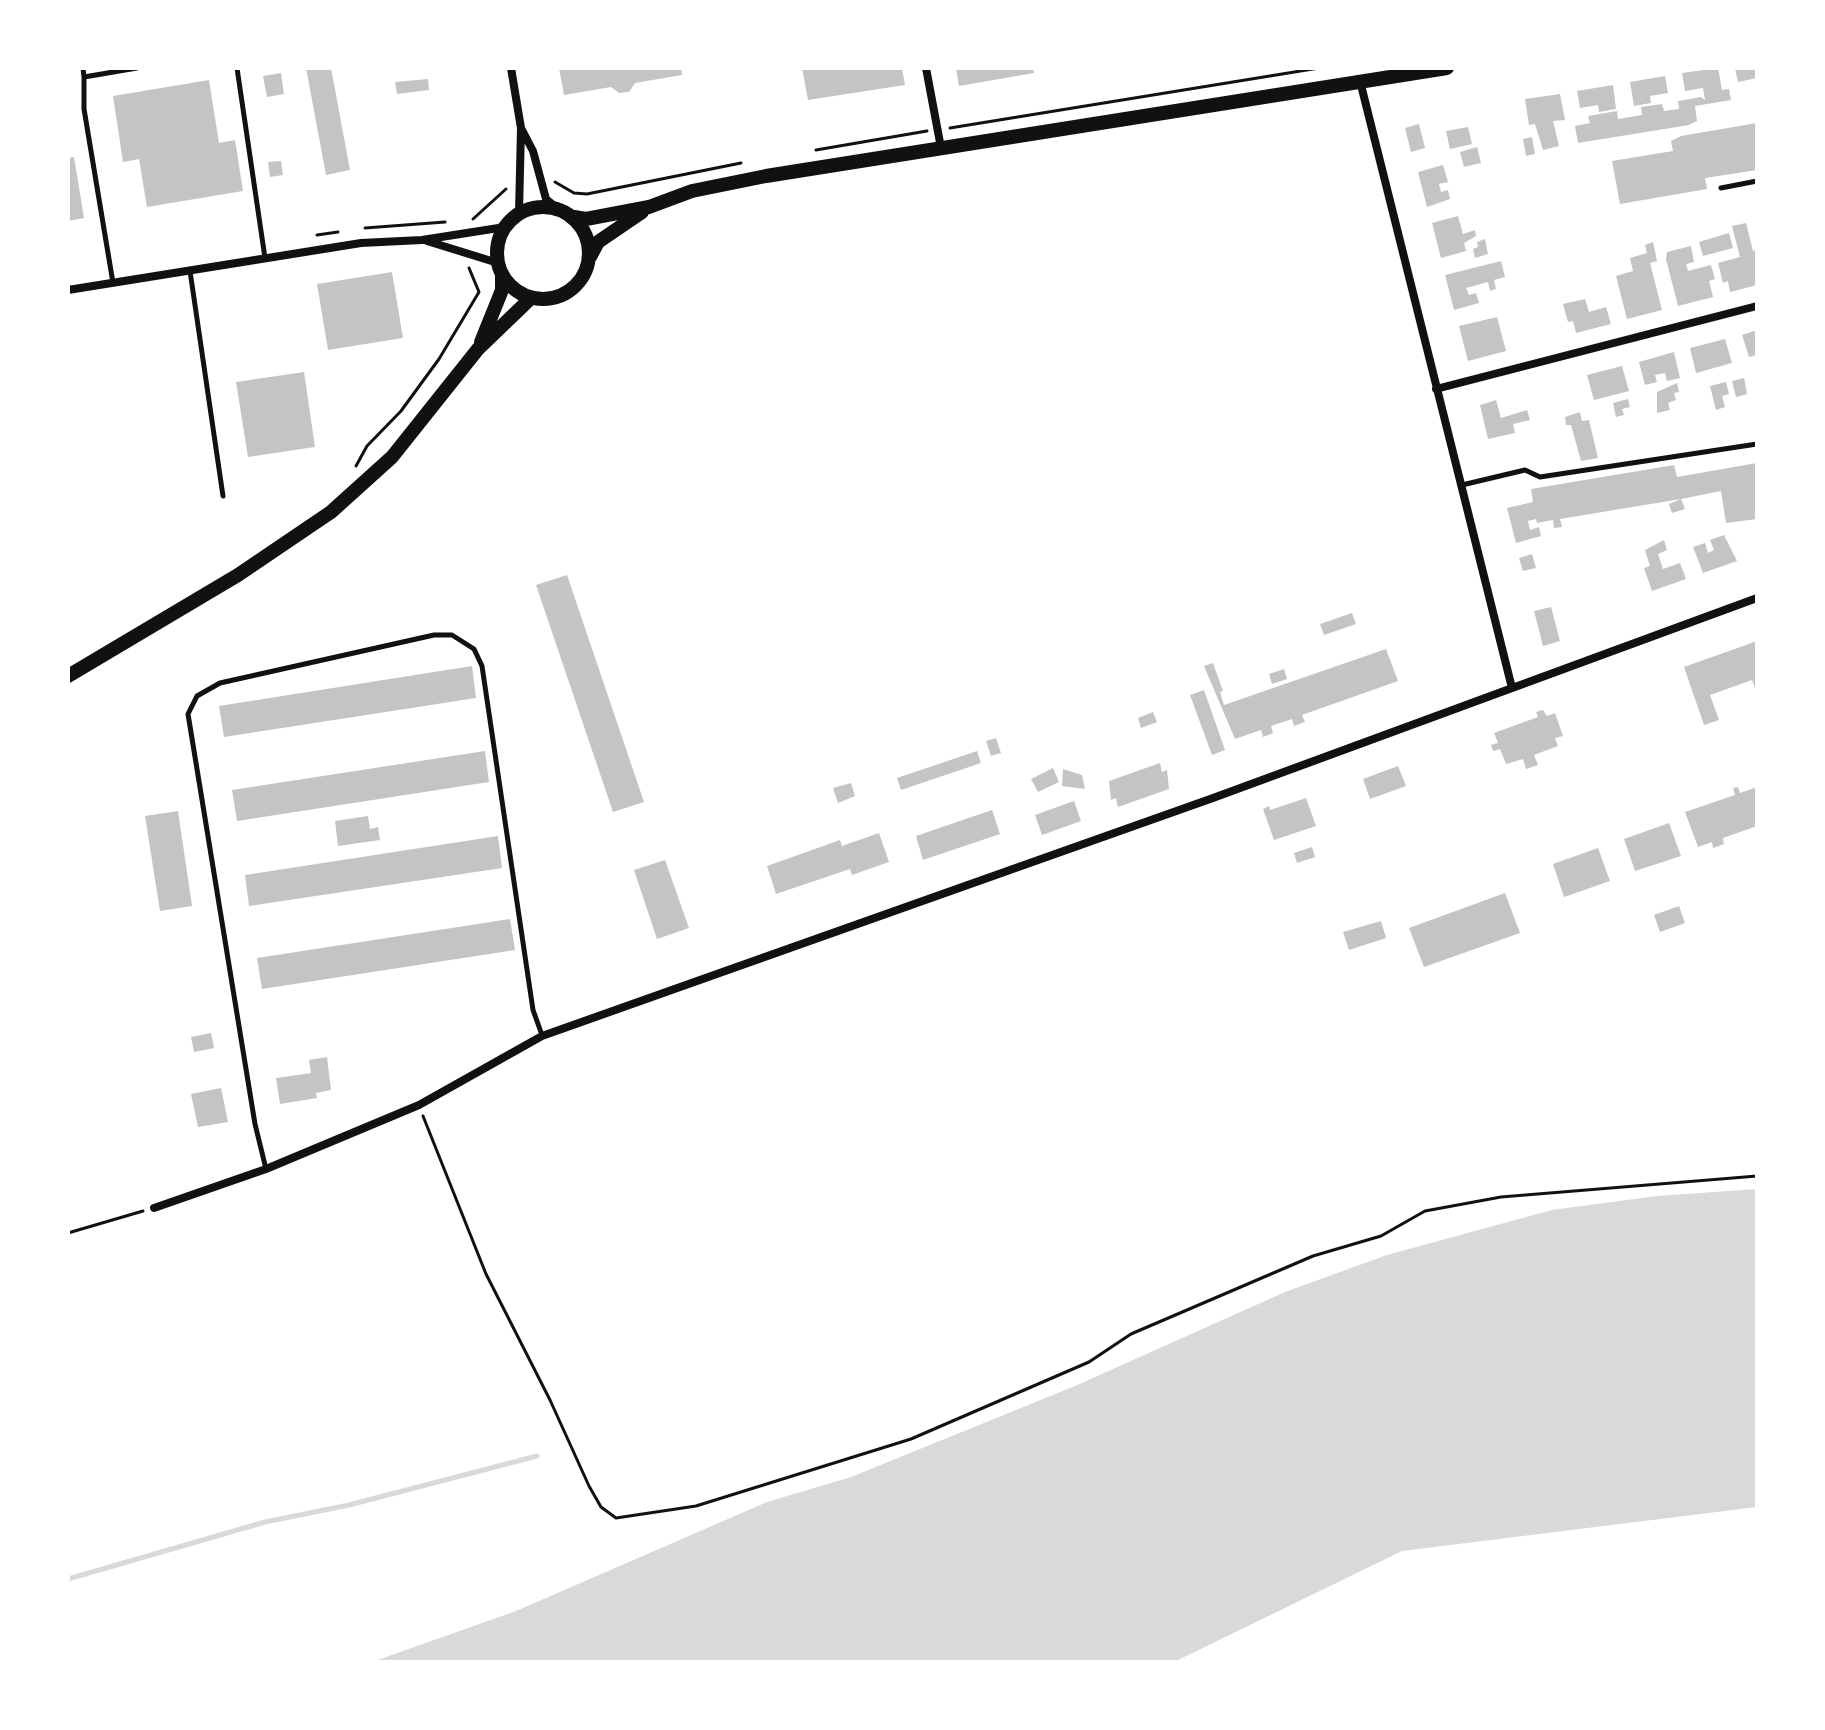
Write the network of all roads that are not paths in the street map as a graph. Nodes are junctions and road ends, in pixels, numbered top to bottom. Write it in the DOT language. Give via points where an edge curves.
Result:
graph roads {
  1 [pos="83,68"];
  2 [pos="137,68"];
  3 [pos="237,68"];
  4 [pos="511,68"];
  5 [pos="926,68"];
  6 [pos="1447,68"];
  7 [pos="1385,72"];
  8 [pos="84,77"];
  9 [pos="1360,81"];
  10 [pos="521,128"];
  11 [pos="941,148"];
  12 [pos="1757,181"];
  13 [pos="1721,188"];
  14 [pos="649,207"];
  15 [pos="557,208"];
  16 [pos="519,213"];
  17 [pos="574,217"];
  18 [pos="505,227"];
  19 [pos="422,240"];
  20 [pos="590,257"];
  21 [pos="265,258"];
  22 [pos="500,268"];
  23 [pos="190,270"];
  24 [pos="113,283"];
  25 [pos="68,290"];
  26 [pos="531,298"];
  27 [pos="1757,306"];
  28 [pos="478,349"];
  29 [pos="1436,389"];
  30 [pos="1757,444"];
  31 [pos="1461,485"];
  32 [pos="223,496"];
  33 [pos="1757,598"];
  34 [pos="68,676"];
  35 [pos="1512,688"];
  36 [pos="542,1036"];
  37 [pos="266,1169"];
  38 [pos="154,1208"];
  1 -- 8 [label="lane"];
  2 -- 8 [label="lane"];
  3 -- 21 [label="lane"];
  4 -- 10 [label="street"];
  5 -- 11 [label="street"];
  6 -- 7 [label="main road"];
  7 -- 9 [label="main road"];
  8 -- 24 [label="lane" via="84,109"];
  9 -- 11 [label="main road"];
  9 -- 29 [label="street"];
  10 -- 15 [label="street" via="546,199"];
  10 -- 16 [label="street"];
  11 -- 14 [label="main road" via="730,183"];
  12 -- 13 [label="lane"];
  14 -- 17 [label="main road"];
  14 -- 20 [label="main road" via="598,242"];
  15 -- 16 [label="main road"];
  15 -- 17 [label="main road"];
  16 -- 18 [label="main road"];
  17 -- 20 [label="main road" via="584,231"];
  18 -- 19 [label="street"];
  18 -- 22 [label="main road" via="497,251"];
  19 -- 21 [label="street"];
  19 -- 22 [label="street"];
  20 -- 26 [label="main road" via="570,291"];
  21 -- 23 [label="street"];
  22 -- 26 [label="main road" via="519,292"];
  22 -- 28 [label="main road" via="502,290"];
  23 -- 24 [label="street"];
  23 -- 32 [label="lane"];
  24 -- 25 [label="street"];
  26 -- 28 [label="main road"];
  27 -- 29 [label="street"];
  28 -- 34 [label="main road" via="416,430 331,512 238,575"];
  29 -- 31 [label="street"];
  30 -- 31 [label="lane" via="1540,477 1525,470"];
  31 -- 35 [label="street"];
  33 -- 35 [label="street"];
  35 -- 36 [label="street"];
  36 -- 37 [label="street" via="419,1105"];
  36 -- 37 [label="lane" via="533,1010 482,666 474,649 452,635 434,635 220,683 197,696 188,714"];
  37 -- 38 [label="street"];
}
